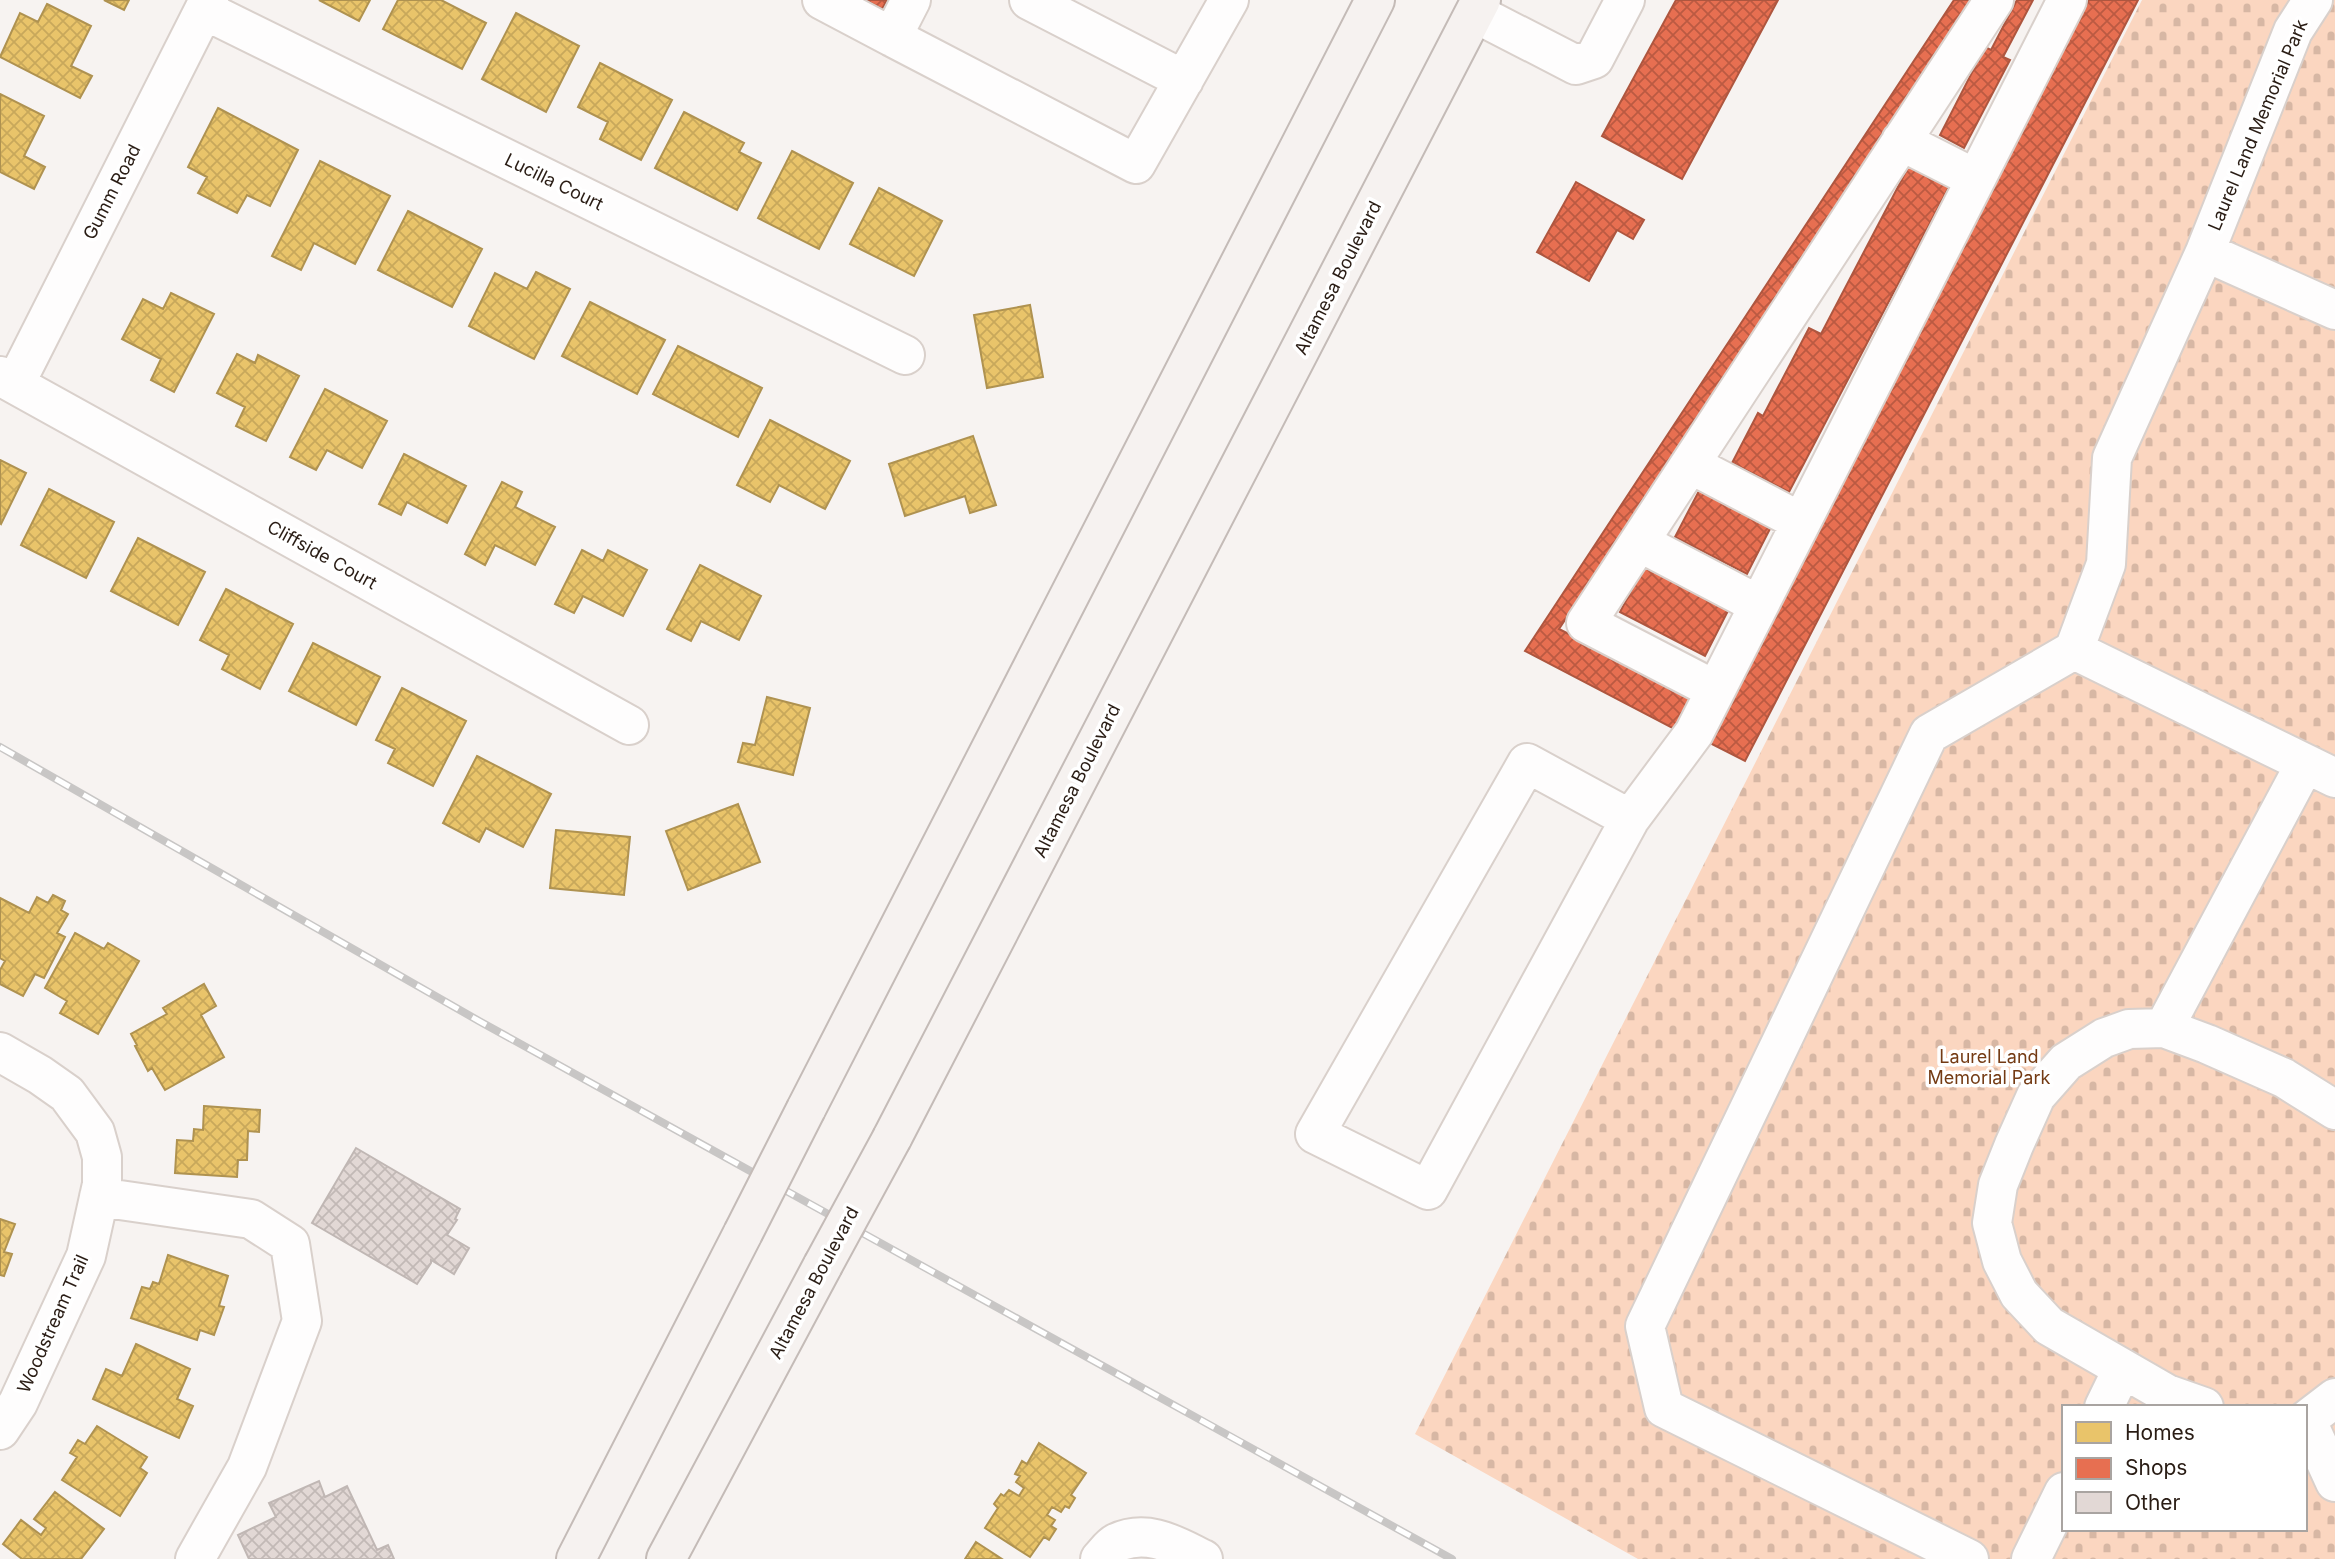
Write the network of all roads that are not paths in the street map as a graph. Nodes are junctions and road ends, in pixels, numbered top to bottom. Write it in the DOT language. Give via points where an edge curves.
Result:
graph roads {
  1 [pos="822,0"];
  2 [pos="911,0"];
  3 [pos="1029,0"];
  4 [pos="1229,0"];
  5 [pos="1375,0"];
  6 [pos="1626,0"];
  7 [pos="1994,0"];
  8 [pos="2067,0"];
  9 [pos="2313,0"];
  10 [pos="1472,4"];
  11 [pos="206,5"];
  12 [pos="892,37"];
  13 [pos="1184,80"];
  14 [pos="1901,141"];
  15 [pos="1976,179"];
  16 [pos="2205,252"];
  17 [pos="2335,310"];
  18 [pos="905,355"];
  19 [pos="8,380"];
  20 [pos="1689,464"];
  21 [pos="1801,522"];
  22 [pos="1639,542"];
  23 [pos="1759,605"];
  24 [pos="2074,650"];
  25 [pos="1715,690"];
  26 [pos="629,725"];
  27 [pos="2320,771"];
  28 [pos="1630,818"];
  29 [pos="2164,1028"];
  30 [pos="0,1052"];
  31 [pos="2335,1110"];
  32 [pos="99,1197"];
  33 [pos="2122,1370"];
  34 [pos="2106,1405"];
  35 [pos="2198,1405"];
  36 [pos="2316,1413"];
  37 [pos="0,1430"];
  38 [pos="2335,1482"];
  39 [pos="2062,1496"];
  40 [pos="195,1559"];
  41 [pos="576,1559"];
  42 [pos="666,1559"];
  43 [pos="1100,1559"];
  44 [pos="1203,1559"];
  45 [pos="1969,1559"];
  46 [pos="2031,1559"];
  1 -- 12 [label="street"];
  2 -- 12 [label="street"];
  3 -- 13 [label="street"];
  4 -- 13 [label="street"];
  5 -- 41 [label="main road, bridge"];
  6 -- 10 [label="street" via="1594,59 1576,65"];
  7 -- 14 [label="street"];
  8 -- 15 [label="street"];
  9 -- 16 [label="street, Laurel Land Memorial Park" via="2293,31"];
  10 -- 42 [label="main road, Altamesa Boulevard, bridge" via="892,1138"];
  11 -- 18 [label="street, Lucilla Court"];
  11 -- 19 [label="street, Gumm Road"];
  12 -- 13 [label="street" via="1136,164"];
  14 -- 15 [label="street"];
  14 -- 20 [label="street"];
  15 -- 21 [label="street"];
  16 -- 17 [label="street, Laurel Land Memorial Park"];
  16 -- 24 [label="street, Laurel Land Memorial Park" via="2112,458 2106,564"];
  19 -- 26 [label="street, Cliffside Court"];
  20 -- 21 [label="street"];
  20 -- 22 [label="street"];
  21 -- 23 [label="street"];
  22 -- 23 [label="street"];
  22 -- 25 [label="street" via="1586,623"];
  23 -- 25 [label="street"];
  24 -- 27 [label="street"];
  24 -- 45 [label="street" via="1929,734 1645,1326 1664,1408"];
  25 -- 28 [label="street" via="1694,733"];
  27 -- 29 [label="street"];
  28 -- 28 [label="street" via="1428,1190 1315,1134 1527,763"];
  29 -- 31 [label="street" via="2284,1078"];
  29 -- 33 [label="street" via="2129,1028 2105,1038 2066,1062 2036,1096 1998,1185 1992,1223 2002,1261 2019,1294 2049,1326"];
  30 -- 32 [label="street, Woodstream Trail" via="67,1094 95,1132 102,1157"];
  32 -- 37 [label="street, Woodstream Trail" via="86,1256 18,1403"];
  32 -- 40 [label="street" via="251,1219 290,1244 302,1321 247,1467"];
  33 -- 34 [label="street"];
  33 -- 35 [label="street"];
  36 -- 38 [label="street"];
  39 -- 46 [label="street"];
  43 -- 44 [label="street" via="1115,1544 1141,1537 1158,1538"];
}
